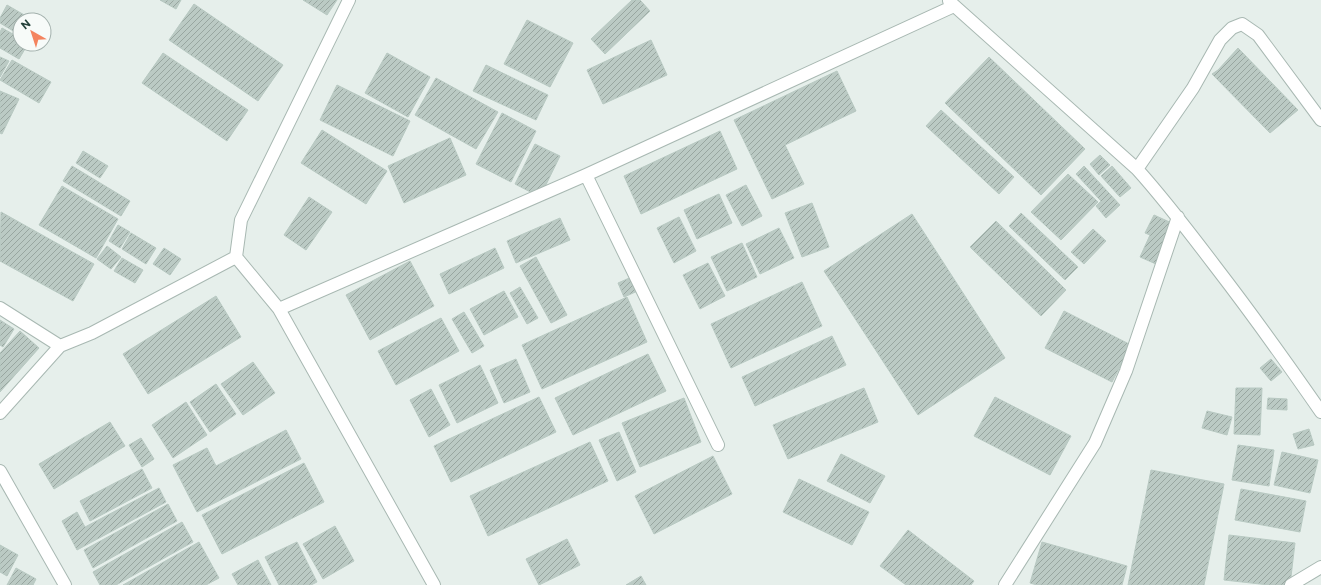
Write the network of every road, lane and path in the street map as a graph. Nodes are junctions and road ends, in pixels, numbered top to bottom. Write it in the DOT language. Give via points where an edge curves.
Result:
graph roads {
  1 [pos="349,0"];
  2 [pos="951,3"];
  3 [pos="1321,120"];
  4 [pos="1137,169"];
  5 [pos="586,175"];
  6 [pos="1178,218"];
  7 [pos="236,257"];
  8 [pos="0,308"];
  9 [pos="279,308"];
  10 [pos="60,346"];
  11 [pos="1321,412"];
  12 [pos="0,413"];
  13 [pos="718,445"];
  14 [pos="0,471"];
  15 [pos="1321,567"];
  16 [pos="65,585"];
  17 [pos="434,585"];
  18 [pos="1005,585"];
  19 [pos="1291,585"];
  1 -- 7 [label="street" via="241,220"];
  2 -- 4 [label="street"];
  2 -- 5 [label="street"];
  3 -- 4 [label="street" via="1258,35 1242,24 1232,28 1220,40 1194,88"];
  4 -- 6 [label="street"];
  5 -- 9 [label="street"];
  5 -- 13 [label="street"];
  6 -- 11 [label="street" via="1269,338"];
  6 -- 18 [label="street" via="1126,371 1095,443"];
  7 -- 9 [label="street"];
  7 -- 10 [label="street" via="92,333"];
  8 -- 10 [label="street"];
  9 -- 17 [label="street"];
  10 -- 12 [label="street"];
  14 -- 16 [label="street"];
  15 -- 19 [label="street"];
}
